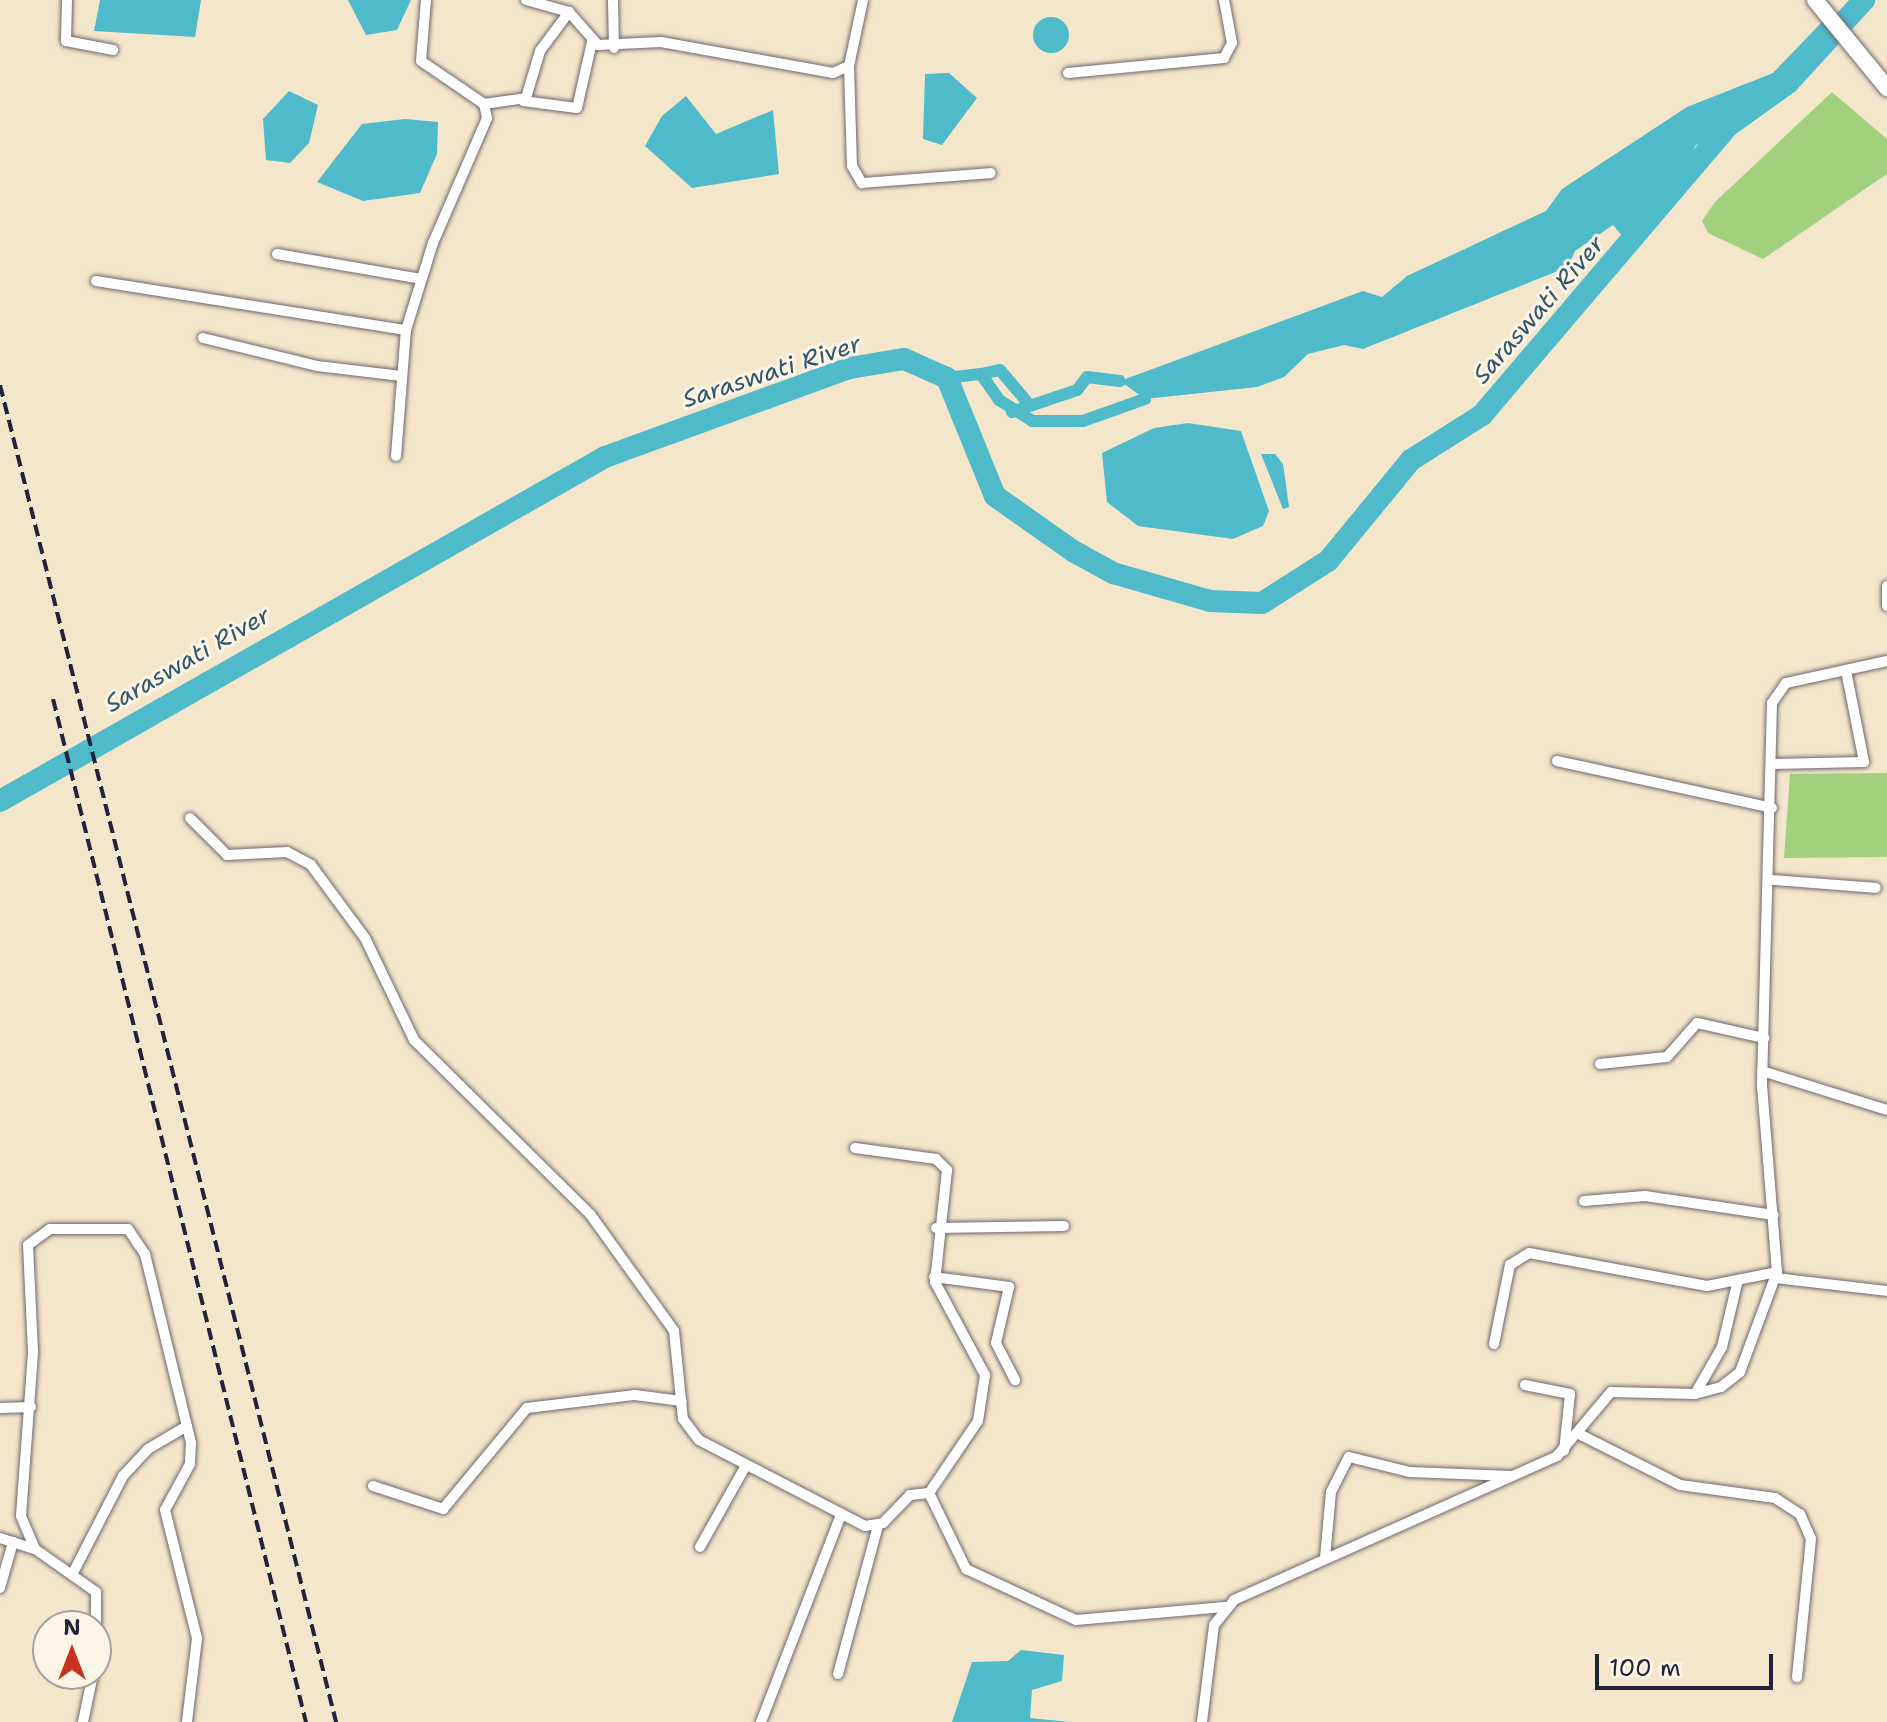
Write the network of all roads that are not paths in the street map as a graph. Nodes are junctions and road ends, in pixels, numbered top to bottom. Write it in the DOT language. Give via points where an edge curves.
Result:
graph roads {
  1 [pos="67,0"];
  2 [pos="426,0"];
  3 [pos="526,0"];
  4 [pos="613,0"];
  5 [pos="863,0"];
  6 [pos="1224,0"];
  7 [pos="1817,2"];
  8 [pos="569,12"];
  9 [pos="592,42"];
  10 [pos="614,48"];
  11 [pos="113,50"];
  12 [pos="849,66"];
  13 [pos="1068,73"];
  14 [pos="1886,84"];
  15 [pos="523,101"];
  16 [pos="484,104"];
  17 [pos="991,173"];
  18 [pos="277,254"];
  19 [pos="421,279"];
  20 [pos="96,281"];
  21 [pos="406,330"];
  22 [pos="203,338"];
  23 [pos="401,376"];
  24 [pos="396,456"];
  25 [pos="1887,586"];
  26 [pos="1887,606"];
  27 [pos="1887,661"];
  28 [pos="1846,670"];
  29 [pos="1557,761"];
  30 [pos="1772,764"];
  31 [pos="1772,808"];
  32 [pos="190,818"];
  33 [pos="1773,880"];
  34 [pos="1876,888"];
  35 [pos="1764,1038"];
  36 [pos="1600,1064"];
  37 [pos="1762,1071"];
  38 [pos="1887,1110"];
  39 [pos="855,1148"];
  40 [pos="1584,1201"];
  41 [pos="1774,1215"];
  42 [pos="1064,1226"];
  43 [pos="936,1228"];
  44 [pos="1777,1275"];
  45 [pos="934,1277"];
  46 [pos="1738,1280"];
  47 [pos="1887,1291"];
  48 [pos="1494,1344"];
  49 [pos="1015,1380"];
  50 [pos="1525,1385"];
  51 [pos="1695,1394"];
  52 [pos="682,1401"];
  53 [pos="31,1407"];
  54 [pos="0,1408"];
  55 [pos="187,1426"];
  56 [pos="1581,1435"];
  57 [pos="1564,1451"];
  58 [pos="745,1467"];
  59 [pos="1513,1476"];
  60 [pos="373,1486"];
  61 [pos="929,1493"];
  62 [pos="841,1515"];
  63 [pos="878,1526"];
  64 [pos="0,1538"];
  65 [pos="13,1542"];
  66 [pos="700,1547"];
  67 [pos="35,1549"];
  68 [pos="1325,1558"];
  69 [pos="74,1571"];
  70 [pos="0,1588"];
  71 [pos="1224,1607"];
  72 [pos="96,1610"];
  73 [pos="838,1674"];
  74 [pos="1797,1677"];
  75 [pos="90,1690"];
  76 [pos="83,1722"];
  77 [pos="187,1722"];
  78 [pos="761,1722"];
  79 [pos="1202,1722"];
  1 -- 11 [label="street" via="66,41"];
  2 -- 16 [label="street" via="421,61"];
  3 -- 8 [label="street"];
  4 -- 10 [label="street"];
  5 -- 12 [label="street"];
  6 -- 13 [label="street" via="1232,43 1224,58"];
  7 -- 14 [label="highway"];
  8 -- 9 [label="street"];
  8 -- 15 [label="street" via="540,51"];
  9 -- 10 [label="street"];
  9 -- 15 [label="street" via="580,106"];
  10 -- 12 [label="street" via="661,42 793,68 833,73"];
  12 -- 17 [label="street" via="852,166 862,183"];
  15 -- 16 [label="street"];
  16 -- 19 [label="street" via="485,127"];
  18 -- 19 [label="street"];
  19 -- 21 [label="street"];
  20 -- 21 [label="street"];
  21 -- 23 [label="street"];
  22 -- 23 [label="street" via="317,366"];
  23 -- 24 [label="street"];
  25 -- 26 [label="street"];
  27 -- 28 [label="street"];
  28 -- 30 [label="street" via="1778,687"];
  28 -- 30 [label="street" via="1864,762"];
  29 -- 31 [label="street"];
  30 -- 31 [label="street"];
  31 -- 33 [label="street"];
  32 -- 52 [label="street" via="227,855 287,852 311,865 365,938 414,1040 590,1214 665,1317 682,1356"];
  33 -- 34 [label="street"];
  33 -- 35 [label="street"];
  35 -- 36 [label="street" via="1706,1021 1663,1058"];
  35 -- 37 [label="street"];
  37 -- 38 [label="street"];
  37 -- 41 [label="street"];
  39 -- 43 [label="street" via="941,1161 946,1175"];
  40 -- 41 [label="street" via="1645,1196"];
  41 -- 44 [label="street"];
  42 -- 43 [label="street"];
  43 -- 45 [label="street"];
  44 -- 46 [label="street"];
  44 -- 47 [label="street"];
  44 -- 51 [label="street" via="1740,1372 1721,1387"];
  45 -- 49 [label="street" via="1009,1287 996,1343"];
  45 -- 61 [label="street" via="985,1375 978,1421"];
  46 -- 48 [label="street" via="1697,1286 1529,1253 1510,1265"];
  46 -- 51 [label="street" via="1722,1347"];
  50 -- 57 [label="street" via="1570,1394"];
  51 -- 56 [label="street" via="1611,1392"];
  52 -- 58 [label="street" via="691,1434"];
  52 -- 60 [label="street" via="635,1395 527,1408 443,1509"];
  53 -- 54 [label="street"];
  53 -- 55 [label="street" via="33,1235 128,1229 145,1254"];
  53 -- 67 [label="street" via="21,1516"];
  55 -- 69 [label="street" via="128,1469"];
  55 -- 77 [label="street" via="190,1464 165,1510 197,1638"];
  56 -- 57 [label="street"];
  56 -- 74 [label="street" via="1680,1485 1775,1498 1800,1514 1811,1539"];
  57 -- 59 [label="street"];
  58 -- 62 [label="street"];
  58 -- 66 [label="street"];
  59 -- 68 [label="street"];
  59 -- 68 [label="street" via="1410,1472 1349,1457 1331,1492"];
  61 -- 63 [label="street" via="910,1495"];
  61 -- 71 [label="street" via="966,1569 1076,1620"];
  62 -- 63 [label="street"];
  62 -- 78 [label="street"];
  63 -- 73 [label="street"];
  64 -- 65 [label="street"];
  65 -- 67 [label="street"];
  65 -- 70 [label="street"];
  67 -- 69 [label="street"];
  68 -- 71 [label="street"];
  69 -- 72 [label="street" via="96,1592"];
  71 -- 79 [label="street" via="1212,1635"];
  75 -- 76 [label="street"];
}
